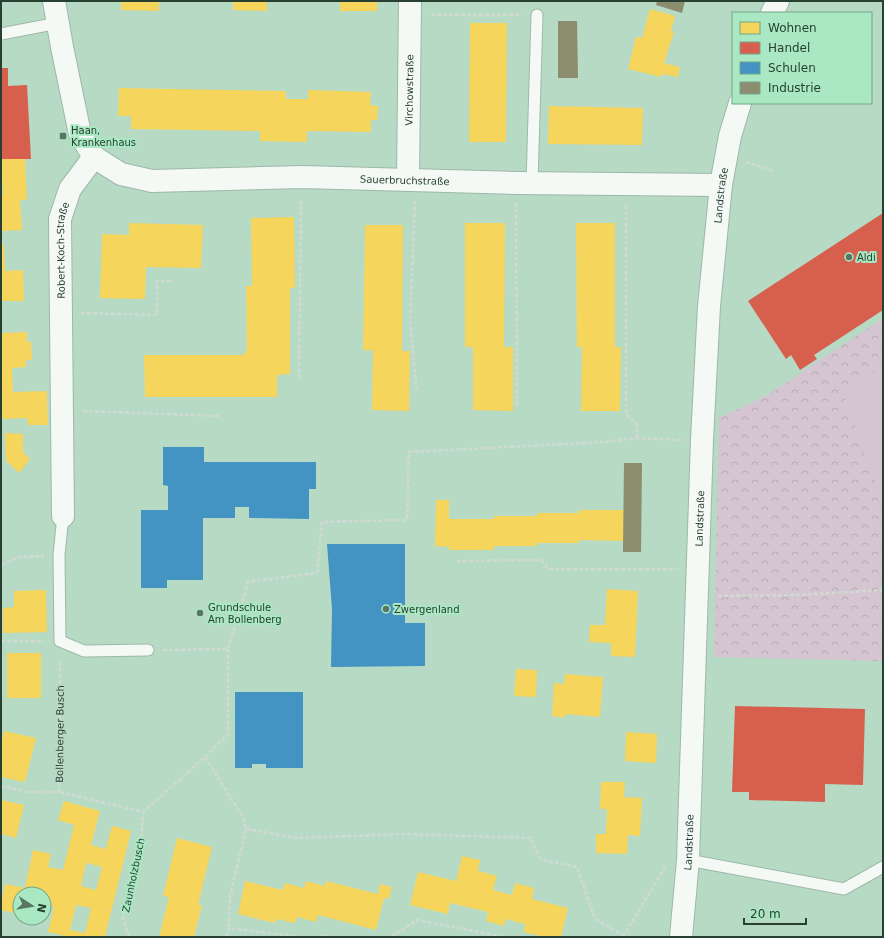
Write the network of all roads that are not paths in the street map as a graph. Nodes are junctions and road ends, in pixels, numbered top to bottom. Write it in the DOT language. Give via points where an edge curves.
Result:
graph roads {
  1 [pos="54,1"];
  2 [pos="778,1"];
  3 [pos="410,8"];
  4 [pos="772,12"];
  5 [pos="537,15"];
  6 [pos="58,23"];
  7 [pos="1,34"];
  8 [pos="740,104"];
  9 [pos="94,157"];
  10 [pos="412,180"];
  11 [pos="524,183"];
  12 [pos="721,185"];
  13 [pos="63,516"];
  14 [pos="148,650"];
  15 [pos="688,860"];
  16 [pos="883,867"];
  17 [pos="681,937"];
  1 -- 6 [label="street"];
  2 -- 4 [label="street"];
  3 -- 10 [label="street, Virchowstraße"];
  5 -- 11 [label="lane"];
  6 -- 7 [label="lane"];
  6 -- 9 [label="street" via="80,134"];
  8 -- 12 [label="street, Landstraße" via="727,150"];
  9 -- 10 [label="street, Sauerbruchstraße" via="121,174 152,181 302,178"];
  9 -- 13 [label="street, Robert-Koch-Straße" via="70,189 60,219"];
  10 -- 11 [label="street, Sauerbruchstraße"];
  11 -- 12 [label="street, Sauerbruchstraße"];
  12 -- 15 [label="street, Landstraße" via="709,306 702,440"];
  13 -- 14 [label="lane" via="59,555 60,641 84,651"];
  15 -- 16 [label="lane" via="844,889"];
  15 -- 17 [label="street, Landstraße"];
}
